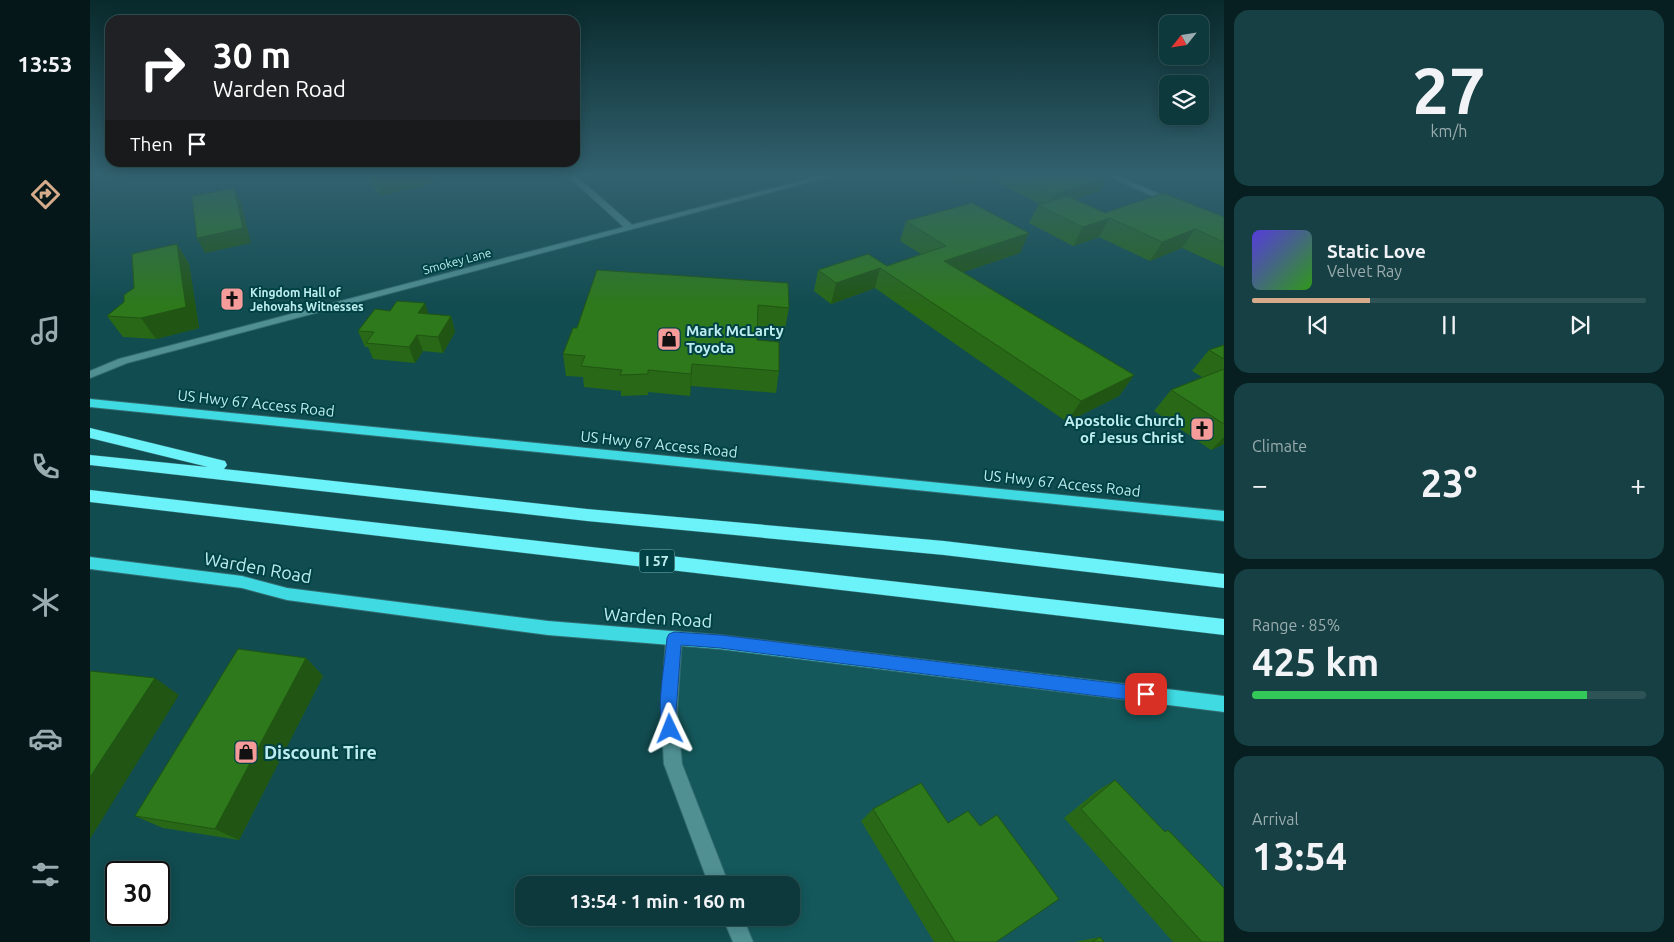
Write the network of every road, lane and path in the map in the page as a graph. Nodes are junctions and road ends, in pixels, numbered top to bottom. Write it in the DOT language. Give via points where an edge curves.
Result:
graph roads {
  1 [pos="620,219"];
  2 [pos="665,219"];
  3 [pos="630,228"];
  4 [pos="90,375"];
  5 [pos="90,403"];
  6 [pos="90,433"];
  7 [pos="90,460"];
  8 [pos="267,478"];
  9 [pos="90,496"];
  10 [pos="1224,516"];
  11 [pos="90,563"];
  12 [pos="1224,581"];
  13 [pos="1224,627"];
  14 [pos="674,638"];
  15 [pos="1224,704"];
  16 [pos="716,876"];
  17 [pos="736,926"];
  18 [pos="743,942"];
  1 -- 3 [label="street"];
  2 -- 3 [label="street, Smokey Lane"];
  3 -- 4 [label="street, Smokey Lane" via="123,361"];
  5 -- 10 [label="main road, US Hwy 67 Access Road"];
  6 -- 8 [label="highway"];
  7 -- 8 [label="highway"];
  8 -- 12 [label="highway" via="587,515 944,548"];
  9 -- 13 [label="highway, I 57"];
  11 -- 14 [label="main road, Warden Road" via="242,582 287,594 548,628"];
  14 -- 15 [label="main road, Warden Road"];
  14 -- 16 [label="street" via="669,712 673,764"];
  17 -- 18 [label="street"];
}
